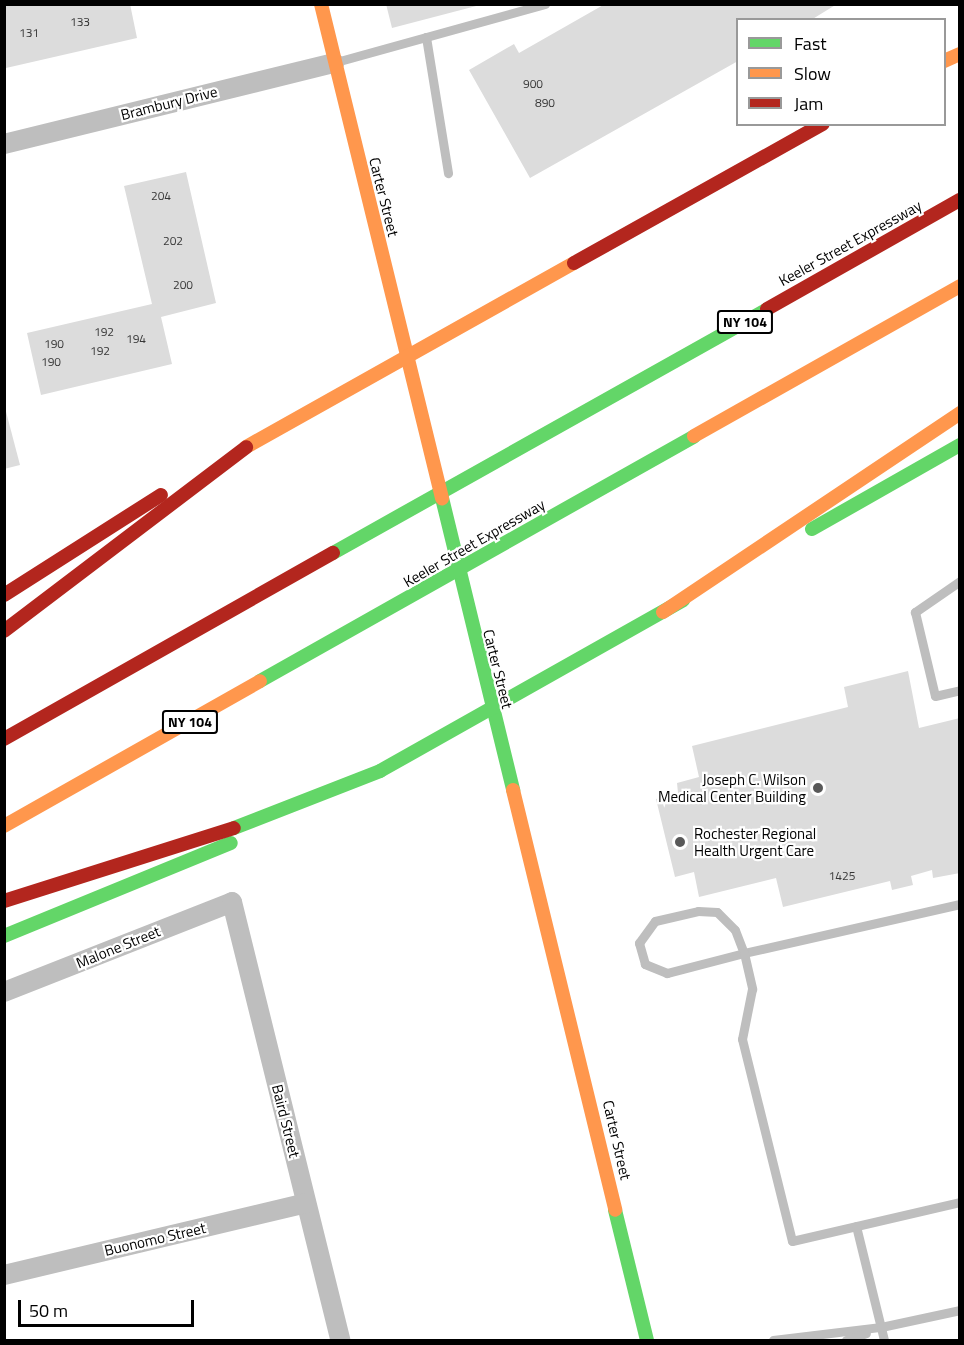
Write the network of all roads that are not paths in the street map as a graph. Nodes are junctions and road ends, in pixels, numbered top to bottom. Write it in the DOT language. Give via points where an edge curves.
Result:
graph roads {
  1 [pos="321,4"];
  2 [pos="545,4"];
  3 [pos="426,38"];
  4 [pos="960,48"];
  5 [pos="960,54"];
  6 [pos="946,55"];
  7 [pos="946,61"];
  8 [pos="334,63"];
  9 [pos="819,126"];
  10 [pos="4,144"];
  11 [pos="448,172"];
  12 [pos="960,200"];
  13 [pos="960,286"];
  14 [pos="406,357"];
  15 [pos="960,413"];
  16 [pos="960,445"];
  17 [pos="246,447"];
  18 [pos="960,581"];
  19 [pos="4,595"];
  20 [pos="663,612"];
  21 [pos="4,631"];
  22 [pos="960,690"];
  23 [pos="491,711"];
  24 [pos="4,739"];
  25 [pos="380,771"];
  26 [pos="4,826"];
  27 [pos="4,901"];
  28 [pos="232,902"];
  29 [pos="960,904"];
  30 [pos="4,936"];
  31 [pos="744,953"];
  32 [pos="4,992"];
  33 [pos="960,1202"];
  34 [pos="306,1203"];
  35 [pos="855,1226"];
  36 [pos="4,1275"];
  37 [pos="960,1310"];
  38 [pos="881,1327"];
  39 [pos="340,1341"];
  40 [pos="647,1341"];
  41 [pos="773,1341"];
  42 [pos="846,1341"];
  43 [pos="885,1341"];
  1 -- 8 [label="main road, Carter Street"];
  2 -- 3 [label="lane"];
  3 -- 8 [label="lane"];
  3 -- 11 [label="lane"];
  4 -- 6 [label="main road"];
  5 -- 7 [label="main road"];
  8 -- 10 [label="street, Brambury Drive"];
  8 -- 14 [label="main road, Carter Street"];
  9 -- 14 [label="main road"];
  12 -- 24 [label="main road, Keeler Street Expressway / NY 104"];
  13 -- 26 [label="main road, Keeler Street Expressway / NY 104"];
  14 -- 17 [label="main road"];
  14 -- 23 [label="main road, Carter Street"];
  15 -- 20 [label="main road"];
  16 -- 20 [label="main road"];
  17 -- 19 [label="main road"];
  17 -- 21 [label="main road"];
  18 -- 22 [label="lane" via="915,612 934,696"];
  20 -- 23 [label="main road"];
  23 -- 25 [label="main road"];
  23 -- 40 [label="main road, Carter Street"];
  25 -- 27 [label="main road" via="248,824"];
  25 -- 30 [label="main road" via="246,836"];
  28 -- 32 [label="street, Malone Street"];
  28 -- 34 [label="street, Baird Street"];
  29 -- 31 [label="lane"];
  31 -- 31 [label="lane" via="726,918 708,909 655,921 639,943 645,964 658,974"];
  31 -- 35 [label="lane" via="753,1000 742,1039 792,1241"];
  33 -- 35 [label="lane"];
  34 -- 36 [label="street, Buonomo Street"];
  34 -- 39 [label="street, Baird Street"];
  35 -- 38 [label="lane"];
  37 -- 38 [label="lane"];
  38 -- 41 [label="lane"];
  38 -- 42 [label="lane"];
  38 -- 43 [label="lane"];
}
